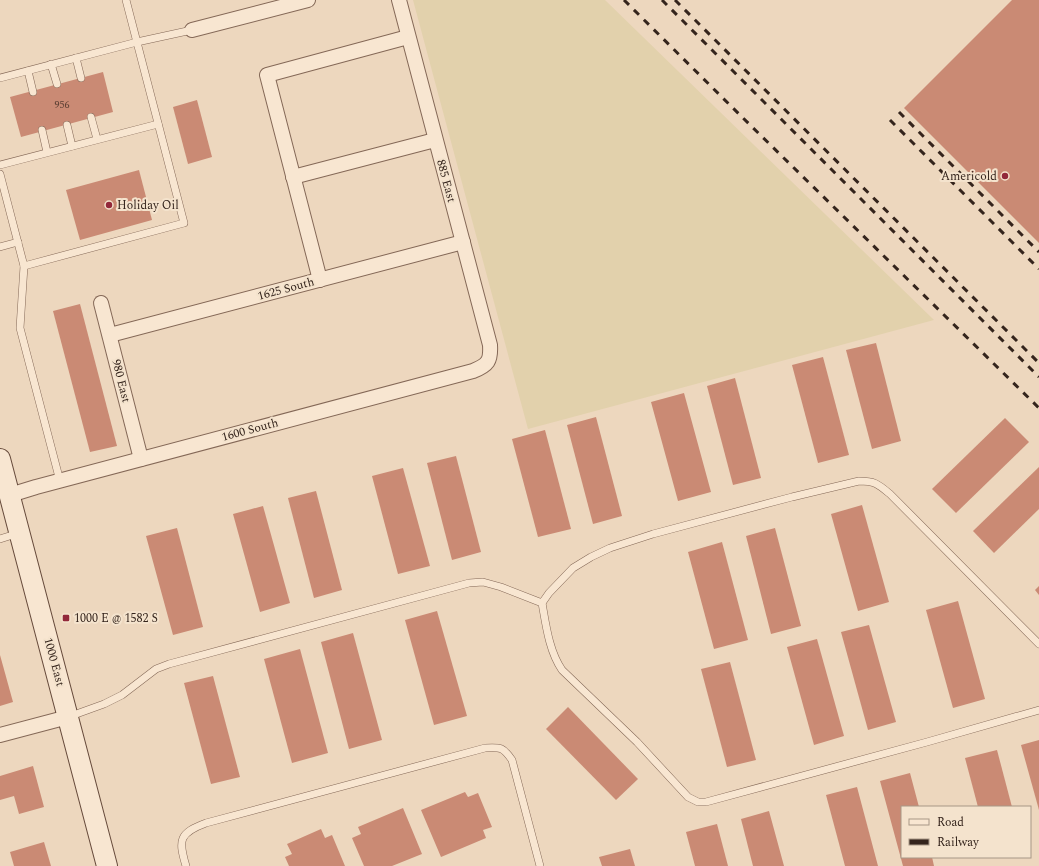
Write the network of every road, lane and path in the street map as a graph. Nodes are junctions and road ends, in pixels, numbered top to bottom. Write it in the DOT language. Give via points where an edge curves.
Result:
graph roads {
  1 [pos="126,0"];
  2 [pos="308,0"];
  3 [pos="399,0"];
  4 [pos="192,30"];
  5 [pos="408,37"];
  6 [pos="137,42"];
  7 [pos="76,58"];
  8 [pos="51,64"];
  9 [pos="28,71"];
  10 [pos="0,78"];
  11 [pos="81,78"];
  12 [pos="56,84"];
  13 [pos="33,92"];
  14 [pos="91,117"];
  15 [pos="158,124"];
  16 [pos="67,125"];
  17 [pos="42,130"];
  18 [pos="97,139"];
  19 [pos="435,140"];
  20 [pos="72,146"];
  21 [pos="47,152"];
  22 [pos="0,165"];
  23 [pos="0,174"];
  24 [pos="294,177"];
  25 [pos="18,242"];
  26 [pos="463,242"];
  27 [pos="0,247"];
  28 [pos="24,266"];
  29 [pos="320,280"];
  30 [pos="101,303"];
  31 [pos="110,335"];
  32 [pos="488,361"];
  33 [pos="0,459"];
  34 [pos="141,459"];
  35 [pos="60,481"];
  36 [pos="5,489"];
  37 [pos="19,533"];
  38 [pos="0,539"];
  39 [pos="542,603"];
  40 [pos="1039,644"];
  41 [pos="1039,710"];
  42 [pos="68,717"];
  43 [pos="0,735"];
  44 [pos="108,866"];
  45 [pos="186,866"];
  46 [pos="540,866"];
  1 -- 6 [label="lane"];
  2 -- 4 [label="street"];
  3 -- 5 [label="street, 885 East"];
  4 -- 6 [label="lane"];
  5 -- 19 [label="street, 885 East"];
  5 -- 24 [label="street" via="267,75"];
  6 -- 7 [label="lane"];
  6 -- 15 [label="lane"];
  7 -- 8 [label="lane"];
  7 -- 11 [label="lane"];
  8 -- 9 [label="lane"];
  8 -- 12 [label="lane"];
  9 -- 10 [label="lane"];
  9 -- 13 [label="lane"];
  14 -- 18 [label="lane"];
  15 -- 18 [label="lane"];
  15 -- 28 [label="lane" via="184,223"];
  16 -- 20 [label="lane"];
  17 -- 21 [label="lane"];
  18 -- 20 [label="lane"];
  19 -- 24 [label="street"];
  19 -- 26 [label="street, 885 East"];
  20 -- 21 [label="lane"];
  21 -- 22 [label="lane"];
  23 -- 25 [label="lane"];
  24 -- 29 [label="street"];
  25 -- 27 [label="lane"];
  25 -- 28 [label="lane"];
  26 -- 29 [label="street, 1625 South"];
  26 -- 32 [label="street, 885 East" via="490,345"];
  28 -- 35 [label="lane" via="20,328"];
  29 -- 31 [label="street, 1625 South"];
  30 -- 31 [label="street, 980 East"];
  31 -- 34 [label="street, 980 East"];
  32 -- 34 [label="street, 1600 South" via="482,367 473,370"];
  33 -- 36 [label="street, 1000 East"];
  34 -- 35 [label="street, 1600 South"];
  35 -- 36 [label="street, 1600 South" via="36,487"];
  36 -- 37 [label="street, 1000 East"];
  37 -- 38 [label="lane"];
  37 -- 42 [label="street, 1000 East"];
  39 -- 40 [label="lane" via="574,568 610,548 811,492 859,481 871,481 890,494"];
  39 -- 41 [label="lane" via="549,639 562,670 637,742 688,797 698,802 706,802"];
  39 -- 42 [label="lane" via="483,582 469,583 168,664 156,669 104,704"];
  42 -- 43 [label="street"];
  42 -- 44 [label="street, 1000 East"];
  45 -- 46 [label="lane" via="182,841 193,828 206,823 485,748 497,747 506,751 512,760"];
}
